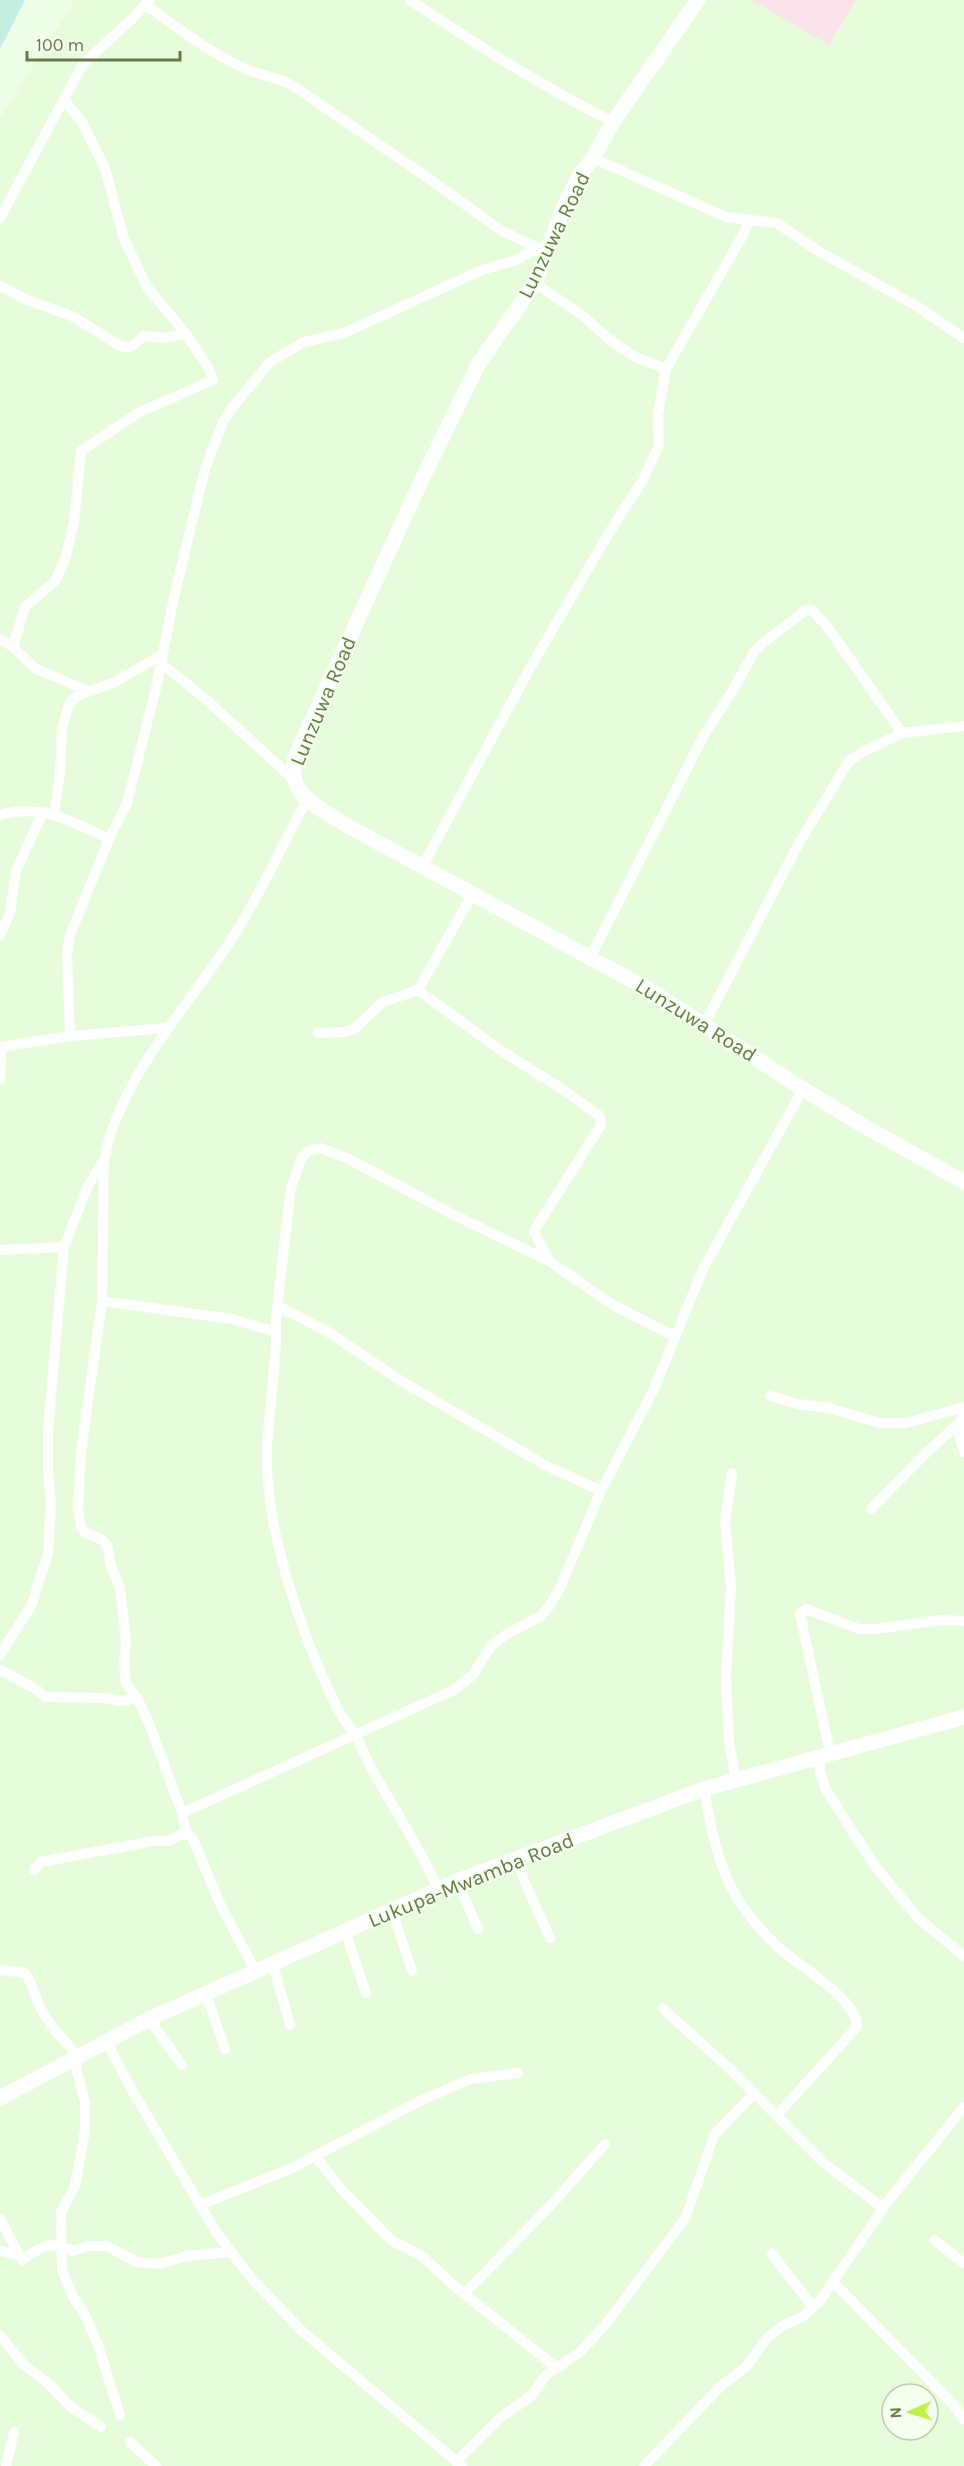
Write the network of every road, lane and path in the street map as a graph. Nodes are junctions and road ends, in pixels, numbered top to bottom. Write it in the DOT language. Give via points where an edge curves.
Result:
graph roads {
  1 [pos="410,0"];
  2 [pos="698,0"];
  3 [pos="148,3"];
  4 [pos="65,100"];
  5 [pos="613,122"];
  6 [pos="593,158"];
  7 [pos="0,218"];
  8 [pos="749,220"];
  9 [pos="543,247"];
  10 [pos="535,283"];
  11 [pos="0,286"];
  12 [pos="186,334"];
  13 [pos="964,338"];
  14 [pos="666,369"];
  15 [pos="0,639"];
  16 [pos="13,647"];
  17 [pos="162,658"];
  18 [pos="89,690"];
  19 [pos="964,726"];
  20 [pos="902,733"];
  21 [pos="293,779"];
  22 [pos="307,800"];
  23 [pos="43,812"];
  24 [pos="54,814"];
  25 [pos="0,815"];
  26 [pos="109,839"];
  27 [pos="422,867"];
  28 [pos="472,895"];
  29 [pos="0,935"];
  30 [pos="591,957"];
  31 [pos="418,990"];
  32 [pos="704,1025"];
  33 [pos="166,1028"];
  34 [pos="318,1033"];
  35 [pos="70,1036"];
  36 [pos="1,1047"];
  37 [pos="0,1080"];
  38 [pos="803,1089"];
  39 [pos="104,1160"];
  40 [pos="964,1182"];
  41 [pos="64,1247"];
  42 [pos="0,1250"];
  43 [pos="549,1261"];
  44 [pos="102,1301"];
  45 [pos="278,1306"];
  46 [pos="276,1332"];
  47 [pos="674,1336"];
  48 [pos="770,1396"];
  49 [pos="964,1407"];
  50 [pos="964,1413"];
  51 [pos="958,1424"];
  52 [pos="964,1452"];
  53 [pos="732,1473"];
  54 [pos="601,1491"];
  55 [pos="871,1509"];
  56 [pos="964,1621"];
  57 [pos="0,1655"];
  58 [pos="0,1670"];
  59 [pos="137,1698"];
  60 [pos="964,1717"];
  61 [pos="356,1736"];
  62 [pos="825,1755"];
  63 [pos="736,1780"];
  64 [pos="704,1789"];
  65 [pos="182,1813"];
  66 [pos="186,1832"];
  67 [pos="517,1859"];
  68 [pos="34,1870"];
  69 [pos="457,1881"];
  70 [pos="438,1889"];
  71 [pos="392,1911"];
  72 [pos="478,1929"];
  73 [pos="345,1931"];
  74 [pos="550,1938"];
  75 [pos="964,1956"];
  76 [pos="273,1964"];
  77 [pos="0,1970"];
  78 [pos="412,1971"];
  79 [pos="256,1972"];
  80 [pos="366,1993"];
  81 [pos="206,1994"];
  82 [pos="662,2008"];
  83 [pos="149,2019"];
  84 [pos="290,2025"];
  85 [pos="106,2041"];
  86 [pos="225,2049"];
  87 [pos="77,2055"];
  88 [pos="182,2066"];
  89 [pos="518,2073"];
  90 [pos="754,2094"];
  91 [pos="0,2098"];
  92 [pos="964,2107"];
  93 [pos="777,2115"];
  94 [pos="605,2144"];
  95 [pos="315,2156"];
  96 [pos="200,2205"];
  97 [pos="883,2208"];
  98 [pos="0,2219"];
  99 [pos="934,2240"];
  100 [pos="61,2245"];
  101 [pos="0,2251"];
  102 [pos="231,2252"];
  103 [pos="772,2253"];
  104 [pos="19,2255"];
  105 [pos="964,2263"];
  106 [pos="833,2282"];
  107 [pos="464,2294"];
  108 [pos="813,2307"];
  109 [pos="0,2335"];
  110 [pos="557,2368"];
  111 [pos="120,2415"];
  112 [pos="964,2419"];
  113 [pos="101,2427"];
  114 [pos="14,2432"];
  115 [pos="130,2442"];
  116 [pos="459,2464"];
  117 [pos="6,2466"];
  118 [pos="156,2466"];
  119 [pos="644,2466"];
  1 -- 5 [label="street" via="511,66"];
  2 -- 5 [label="street, Lunzuwa Road"];
  3 -- 4 [label="street" via="83,64"];
  3 -- 9 [label="street" via="209,48 247,69 295,87 502,231"];
  4 -- 7 [label="street"];
  4 -- 12 [label="street" via="82,122 105,168 123,237 147,287"];
  5 -- 6 [label="street, Lunzuwa Road"];
  6 -- 8 [label="street" via="711,212"];
  6 -- 9 [label="street, Lunzuwa Road" via="579,176"];
  8 -- 13 [label="street" via="777,223"];
  8 -- 14 [label="street"];
  9 -- 10 [label="street, Lunzuwa Road"];
  9 -- 17 [label="street" via="482,270 344,333 304,342 270,362 257,376 223,422 205,469"];
  10 -- 14 [label="street" via="635,357"];
  10 -- 21 [label="street, Lunzuwa Road" via="479,363 423,477 296,755"];
  11 -- 12 [label="street" via="72,316 122,347 131,347 144,336"];
  12 -- 16 [label="street" via="213,380 138,413 81,451 74,522 65,560 55,581 25,607"];
  14 -- 27 [label="street" via="658,414 659,446 642,481 530,668"];
  15 -- 16 [label="street"];
  16 -- 18 [label="street" via="31,666"];
  17 -- 18 [label="street" via="116,682"];
  17 -- 21 [label="street"];
  17 -- 26 [label="street" via="127,803"];
  18 -- 24 [label="street" via="69,704 66,714"];
  19 -- 20 [label="street"];
  20 -- 30 [label="street" via="826,625 812,610 806,610 754,652 704,735"];
  20 -- 32 [label="street" via="863,752 849,762 838,778 799,843"];
  21 -- 22 [label="street, Lunzuwa Road"];
  22 -- 27 [label="street, Lunzuwa Road"];
  22 -- 33 [label="street" via="245,917 209,973"];
  23 -- 24 [label="street"];
  23 -- 25 [label="street" via="13,811"];
  23 -- 29 [label="street" via="20,859 10,913"];
  24 -- 26 [label="street"];
  26 -- 35 [label="street" via="70,935"];
  27 -- 28 [label="street, Lunzuwa Road"];
  28 -- 30 [label="street, Lunzuwa Road"];
  28 -- 31 [label="street"];
  30 -- 32 [label="street, Lunzuwa Road"];
  31 -- 34 [label="street" via="383,1002 354,1029"];
  31 -- 43 [label="street" via="600,1116 601,1125 534,1231"];
  32 -- 38 [label="street, Lunzuwa Road"];
  33 -- 35 [label="street"];
  33 -- 39 [label="street" via="115,1119"];
  35 -- 36 [label="street"];
  36 -- 37 [label="street"];
  38 -- 40 [label="street, Lunzuwa Road"];
  38 -- 47 [label="street" via="703,1269"];
  39 -- 41 [label="street" via="87,1188"];
  39 -- 44 [label="street"];
  41 -- 42 [label="street"];
  41 -- 57 [label="street" via="48,1430 48,1554 32,1604"];
  43 -- 45 [label="street" via="320,1148 308,1151 295,1172"];
  43 -- 47 [label="street" via="614,1305"];
  44 -- 46 [label="street" via="232,1319"];
  44 -- 59 [label="street" via="81,1452 78,1509 81,1527 107,1545 120,1588 126,1683"];
  45 -- 46 [label="street"];
  45 -- 54 [label="street" via="330,1333 545,1465"];
  46 -- 61 [label="street" via="266,1472 275,1531 316,1660 339,1712"];
  47 -- 54 [label="street" via="654,1389"];
  48 -- 49 [label="street" via="879,1423 906,1423"];
  50 -- 51 [label="street"];
  51 -- 52 [label="street"];
  51 -- 55 [label="street"];
  53 -- 63 [label="street" via="725,1522 731,1586 726,1678 729,1742"];
  54 -- 61 [label="street" via="560,1587 541,1616 491,1646 463,1684"];
  56 -- 62 [label="street" via="859,1629 806,1609 801,1612"];
  58 -- 59 [label="street" via="45,1697 122,1701"];
  59 -- 65 [label="street"];
  60 -- 62 [label="street, Lukupa-Mwamba Road"];
  61 -- 65 [label="street"];
  61 -- 70 [label="street"];
  62 -- 63 [label="street, Lukupa-Mwamba Road"];
  62 -- 75 [label="street" via="820,1772 826,1790 875,1866 918,1918"];
  63 -- 64 [label="street, Lukupa-Mwamba Road"];
  64 -- 67 [label="street, Lukupa-Mwamba Road"];
  64 -- 93 [label="street" via="715,1848 731,1891 760,1929 848,2005 857,2020 857,2027"];
  65 -- 66 [label="street"];
  66 -- 68 [label="street" via="170,1841 41,1862"];
  66 -- 79 [label="street" via="193,1839 221,1906"];
  67 -- 69 [label="street, Lukupa-Mwamba Road"];
  67 -- 74 [label="street"];
  69 -- 70 [label="street, Lukupa-Mwamba Road"];
  69 -- 72 [label="street"];
  70 -- 71 [label="street, Lukupa-Mwamba Road"];
  71 -- 73 [label="street, Lukupa-Mwamba Road"];
  71 -- 78 [label="street"];
  73 -- 76 [label="street, Lukupa-Mwamba Road"];
  73 -- 80 [label="street"];
  76 -- 79 [label="street, Lukupa-Mwamba Road"];
  76 -- 84 [label="street"];
  77 -- 87 [label="street" via="26,1973 40,2008"];
  79 -- 81 [label="street, Lukupa-Mwamba Road"];
  81 -- 83 [label="street, Lukupa-Mwamba Road"];
  81 -- 86 [label="street"];
  82 -- 90 [label="street"];
  83 -- 85 [label="street, Lukupa-Mwamba Road"];
  83 -- 88 [label="street"];
  85 -- 87 [label="street, Lukupa-Mwamba Road"];
  85 -- 96 [label="street"];
  87 -- 91 [label="street, Lukupa-Mwamba Road"];
  87 -- 100 [label="street" via="86,2131 75,2186 62,2212"];
  89 -- 95 [label="street" via="471,2079"];
  90 -- 93 [label="street"];
  90 -- 110 [label="street" via="714,2135 686,2217 605,2325 581,2351"];
  92 -- 97 [label="street"];
  93 -- 97 [label="street" via="825,2164"];
  94 -- 107 [label="street"];
  95 -- 96 [label="street"];
  95 -- 107 [label="street" via="391,2240 423,2257"];
  96 -- 102 [label="street"];
  97 -- 106 [label="street"];
  98 -- 104 [label="street"];
  99 -- 105 [label="street"];
  100 -- 102 [label="street" via="72,2252 88,2246 106,2246 137,2262 160,2264 188,2256"];
  100 -- 104 [label="street" via="40,2247 22,2260"];
  100 -- 111 [label="street" via="62,2270 98,2344"];
  101 -- 104 [label="street"];
  102 -- 116 [label="street" via="302,2331"];
  103 -- 108 [label="street"];
  106 -- 108 [label="street"];
  106 -- 112 [label="street"];
  107 -- 110 [label="street"];
  108 -- 119 [label="street" via="767,2338 747,2366 721,2386"];
  109 -- 113 [label="street" via="23,2364 71,2407"];
  110 -- 116 [label="street" via="547,2374 531,2396 500,2418"];
  114 -- 117 [label="street"];
  115 -- 118 [label="street"];
}
